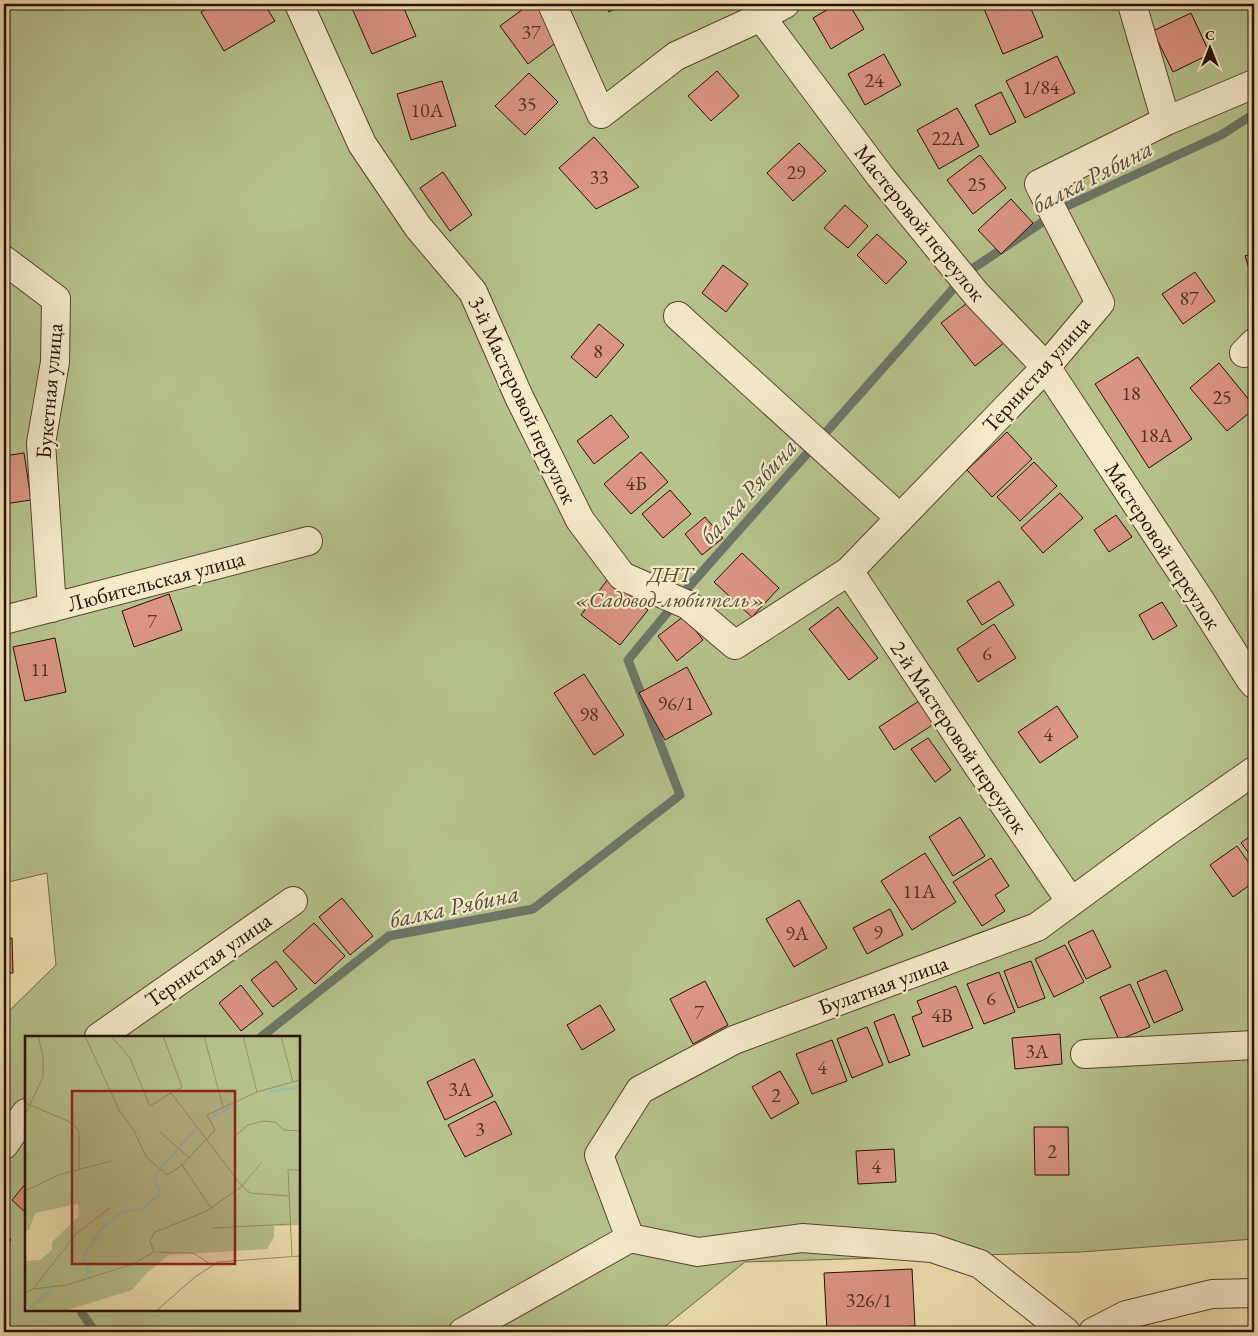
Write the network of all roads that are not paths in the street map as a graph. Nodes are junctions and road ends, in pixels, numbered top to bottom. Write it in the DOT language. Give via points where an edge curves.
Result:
graph roads {
  1 [pos="299,4"];
  2 [pos="552,4"];
  3 [pos="785,4"];
  4 [pos="1132,4"];
  5 [pos="761,17"];
  6 [pos="1254,84"];
  7 [pos="1166,121"];
  8 [pos="4,260"];
  9 [pos="678,316"];
  10 [pos="1046,367"];
  11 [pos="900,518"];
  12 [pos="308,541"];
  13 [pos="849,571"];
  14 [pos="52,608"];
  15 [pos="4,620"];
  16 [pos="735,645"];
  17 [pos="1254,684"];
  18 [pos="1254,771"];
  19 [pos="293,900"];
  20 [pos="1071,902"];
  21 [pos="100,1036"];
  22 [pos="1254,1045"];
  23 [pos="1084,1054"];
  24 [pos="25,1114"];
  25 [pos="4,1145"];
  26 [pos="630,1238"];
  27 [pos="1254,1293"];
  28 [pos="463,1332"];
  29 [pos="1066,1332"];
  30 [pos="1093,1332"];
  1 -- 16 [label="street, 3-й Мастеровой переулок" via="362,144 418,227 473,292 519,397 580,520 622,576 688,606"];
  2 -- 5 [label="street" via="601,114 676,56"];
  3 -- 5 [label="street"];
  4 -- 7 [label="street"];
  5 -- 10 [label="street, Мастеровой переулок" via="880,176 971,288"];
  6 -- 7 [label="street, Тернистая улица"];
  7 -- 10 [label="street, Тернистая улица" via="1039,184 1100,303"];
  8 -- 14 [label="street, Букетная улица" via="56,299 56,362 41,443"];
  9 -- 11 [label="street"];
  10 -- 11 [label="street, Тернистая улица"];
  10 -- 17 [label="street, Мастеровой переулок"];
  11 -- 13 [label="street, Тернистая улица"];
  12 -- 14 [label="street, Любительская улица"];
  13 -- 16 [label="street, Тернистая улица"];
  13 -- 20 [label="street, 2-й Мастеровой переулок"];
  14 -- 15 [label="street, Любительская улица"];
  18 -- 20 [label="street, Булатная улица"];
  19 -- 21 [label="street, Тернистая улица"];
  20 -- 26 [label="street, Булатная улица" via="1037,927 734,1040 640,1090 599,1155"];
  22 -- 23 [label="street"];
  24 -- 25 [label="street"];
  26 -- 28 [label="street"];
  26 -- 29 [label="street" via="698,1252 802,1238 932,1248 980,1264"];
  27 -- 30 [label="street" via="1212,1294 1126,1315"];
}
